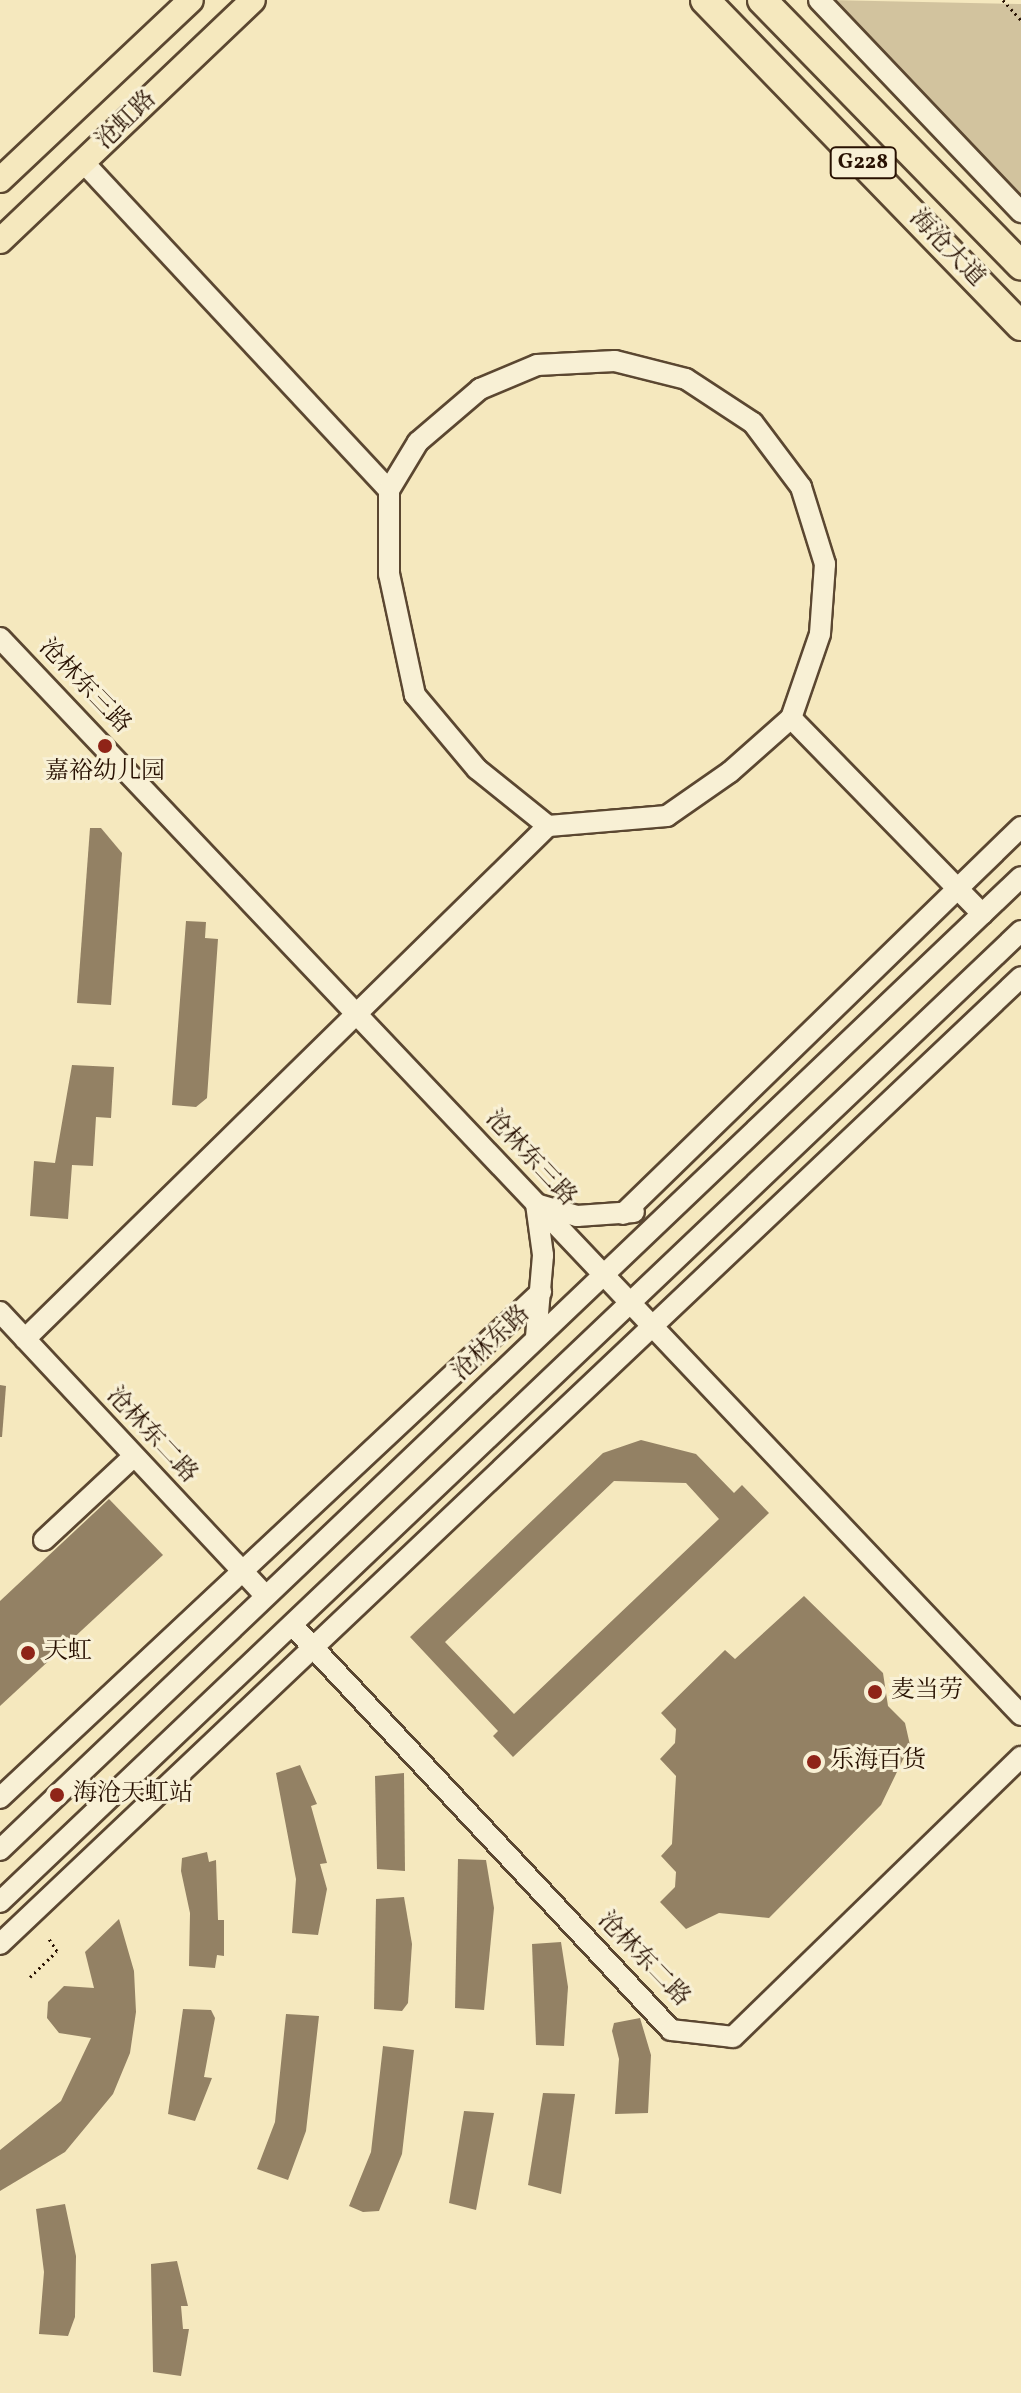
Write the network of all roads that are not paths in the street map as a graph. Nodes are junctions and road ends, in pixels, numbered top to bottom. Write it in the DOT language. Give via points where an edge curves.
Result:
graph roads {
  1 [pos="191,0"];
  2 [pos="253,0"];
  3 [pos="705,0"];
  4 [pos="762,0"];
  5 [pos="819,0"];
  6 [pos="84,163"];
  7 [pos="0,180"];
  8 [pos="1021,212"];
  9 [pos="0,241"];
  10 [pos="1021,265"];
  11 [pos="1021,326"];
  12 [pos="389,490"];
  13 [pos="0,638"];
  14 [pos="791,718"];
  15 [pos="548,826"];
  16 [pos="1021,827"];
  17 [pos="1021,877"];
  18 [pos="957,889"];
  19 [pos="982,914"];
  20 [pos="1021,931"];
  21 [pos="1021,977"];
  22 [pos="358,1009"];
  23 [pos="536,1204"];
  24 [pos="670,1207"];
  25 [pos="623,1214"];
  26 [pos="603,1274"];
  27 [pos="541,1292"];
  28 [pos="630,1305"];
  29 [pos="0,1312"];
  30 [pos="651,1326"];
  31 [pos="536,1337"];
  32 [pos="25,1339"];
  33 [pos="134,1456"];
  34 [pos="44,1540"];
  35 [pos="241,1569"];
  36 [pos="265,1595"];
  37 [pos="293,1626"];
  38 [pos="315,1649"];
  39 [pos="1021,1715"];
  40 [pos="1021,1757"];
  41 [pos="0,1798"];
  42 [pos="0,1850"];
  43 [pos="0,1902"];
  44 [pos="0,1944"];
  1 -- 7 [label="main road, 沧虹路"];
  2 -- 6 [label="main road, 沧虹路"];
  3 -- 11 [label="highway, 海沧大道 / G228"];
  4 -- 10 [label="highway, 海沧大道 / G228"];
  5 -- 8 [label="street"];
  6 -- 9 [label="main road, 沧虹路"];
  6 -- 12 [label="street"];
  12 -- 14 [label="street" via="418,442 480,389 537,365 615,361 686,379 753,423 801,487 813,525 825,564 820,634"];
  12 -- 15 [label="street" via="389,574 415,695 477,769"];
  13 -- 22 [label="street, 沧林东三路"];
  14 -- 15 [label="street" via="667,816"];
  14 -- 18 [label="street"];
  15 -- 22 [label="street"];
  16 -- 18 [label="street"];
  17 -- 19 [label="street, 沧林东路"];
  18 -- 19 [label="street"];
  18 -- 25 [label="street"];
  19 -- 24 [label="street, 沧林东路"];
  20 -- 28 [label="street"];
  21 -- 30 [label="street"];
  22 -- 23 [label="street, 沧林东三路"];
  22 -- 32 [label="street"];
  23 -- 25 [label="street" via="577,1216"];
  23 -- 26 [label="street, 沧林东三路"];
  23 -- 27 [label="street"];
  24 -- 25 [label="street"];
  24 -- 26 [label="street, 沧林东路"];
  26 -- 28 [label="street, 沧林东三路"];
  26 -- 31 [label="street, 沧林东路"];
  27 -- 31 [label="street"];
  27 -- 35 [label="street"];
  28 -- 30 [label="street, 沧林东三路"];
  28 -- 37 [label="street"];
  29 -- 32 [label="street, 沧林东二路"];
  30 -- 38 [label="street"];
  30 -- 39 [label="street, 沧林东三路"];
  31 -- 36 [label="street, 沧林东路"];
  32 -- 33 [label="street, 沧林东二路"];
  33 -- 34 [label="street"];
  33 -- 35 [label="street, 沧林东二路"];
  35 -- 36 [label="street, 沧林东二路"];
  35 -- 41 [label="street"];
  36 -- 42 [label="street, 沧林东路"];
  37 -- 38 [label="street, 沧林东二路"];
  37 -- 43 [label="street"];
  38 -- 40 [label="street, 沧林东二路" via="671,2030 733,2037"];
  38 -- 44 [label="street"];
}
